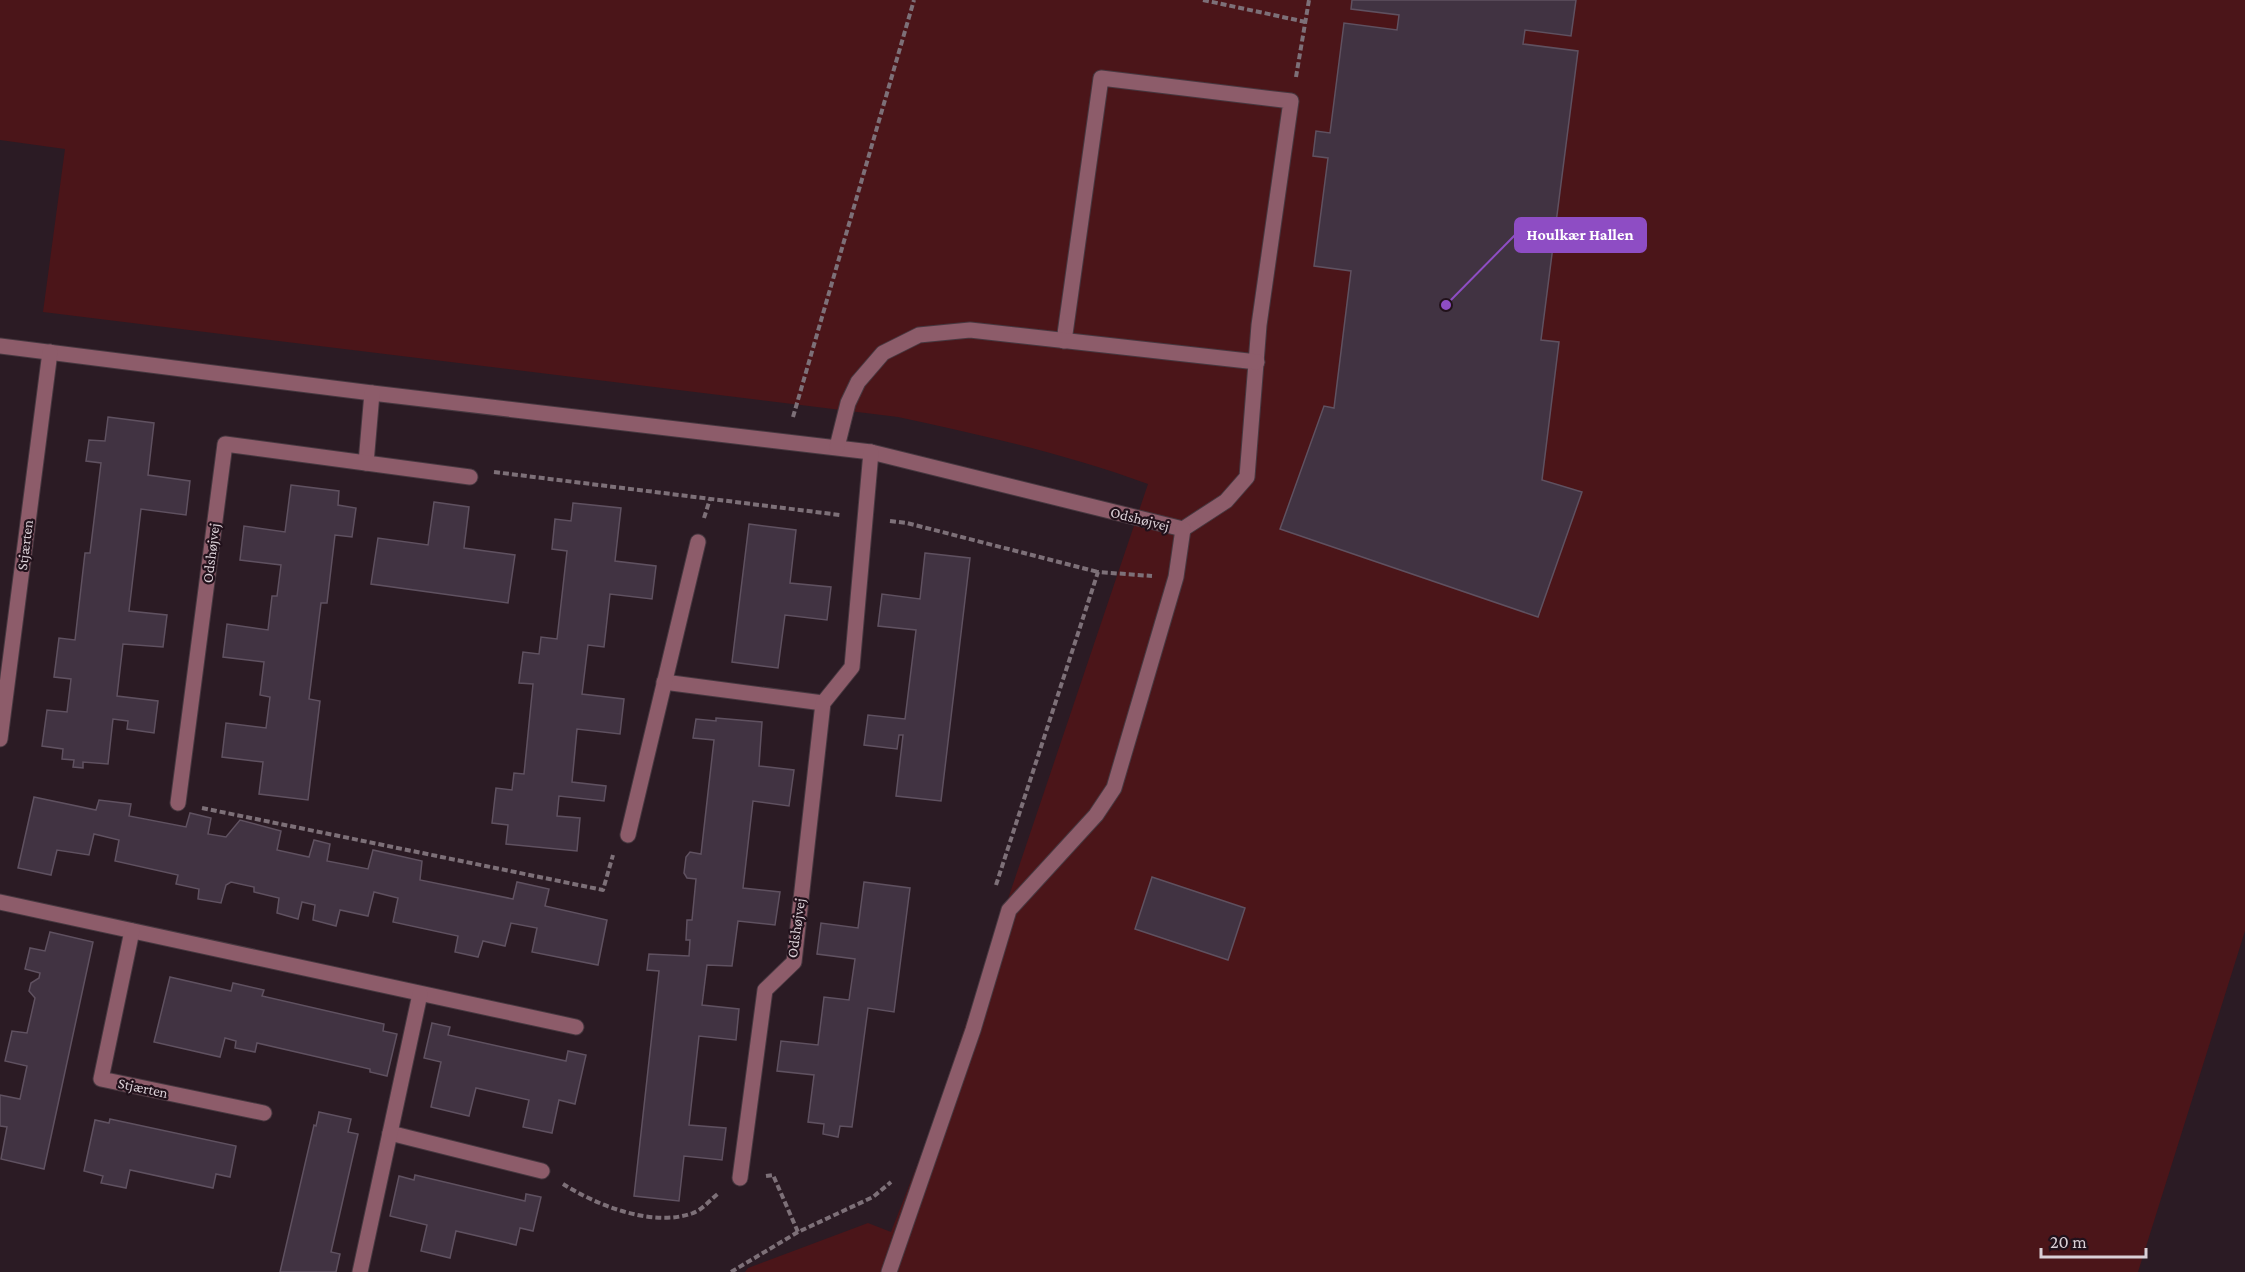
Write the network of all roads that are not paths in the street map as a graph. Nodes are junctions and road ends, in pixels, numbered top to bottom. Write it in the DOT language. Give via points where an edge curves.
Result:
graph roads {
  1 [pos="1064,340"];
  2 [pos="0,346"];
  3 [pos="50,352"];
  4 [pos="1257,362"];
  5 [pos="372,393"];
  6 [pos="837,447"];
  7 [pos="871,452"];
  8 [pos="366,463"];
  9 [pos="470,477"];
  10 [pos="1183,529"];
  11 [pos="698,542"];
  12 [pos="664,682"];
  13 [pos="823,703"];
  14 [pos="0,739"];
  15 [pos="178,803"];
  16 [pos="628,836"];
  17 [pos="0,902"];
  18 [pos="132,931"];
  19 [pos="420,994"];
  20 [pos="576,1027"];
  21 [pos="264,1113"];
  22 [pos="390,1133"];
  23 [pos="542,1171"];
  24 [pos="740,1178"];
  25 [pos="360,1272"];
  26 [pos="890,1272"];
  1 -- 4 [label="street"];
  1 -- 4 [label="street" via="1101,78 1291,101"];
  1 -- 6 [label="street" via="970,330 919,335 883,353 858,382 848,403"];
  2 -- 3 [label="street, Odshøjvej"];
  3 -- 5 [label="street, Odshøjvej"];
  3 -- 14 [label="street, Stjærten"];
  4 -- 10 [label="street" via="1247,477 1226,501"];
  5 -- 6 [label="street, Odshøjvej"];
  5 -- 8 [label="street"];
  6 -- 7 [label="street, Odshøjvej"];
  7 -- 10 [label="street, Odshøjvej"];
  7 -- 13 [label="street" via="852,667"];
  8 -- 9 [label="street, Odshøjvej"];
  8 -- 15 [label="street, Odshøjvej" via="225,444"];
  10 -- 26 [label="street, Odshøjvej" via="1176,578 1114,788 1096,815 1009,910"];
  11 -- 12 [label="street"];
  12 -- 13 [label="street"];
  12 -- 16 [label="street"];
  13 -- 24 [label="street, Odshøjvej" via="794,962 765,990"];
  17 -- 18 [label="street"];
  18 -- 19 [label="street"];
  18 -- 21 [label="street, Stjærten" via="100,1079"];
  19 -- 20 [label="street"];
  19 -- 22 [label="street"];
  22 -- 23 [label="street"];
  22 -- 25 [label="street"];
}
